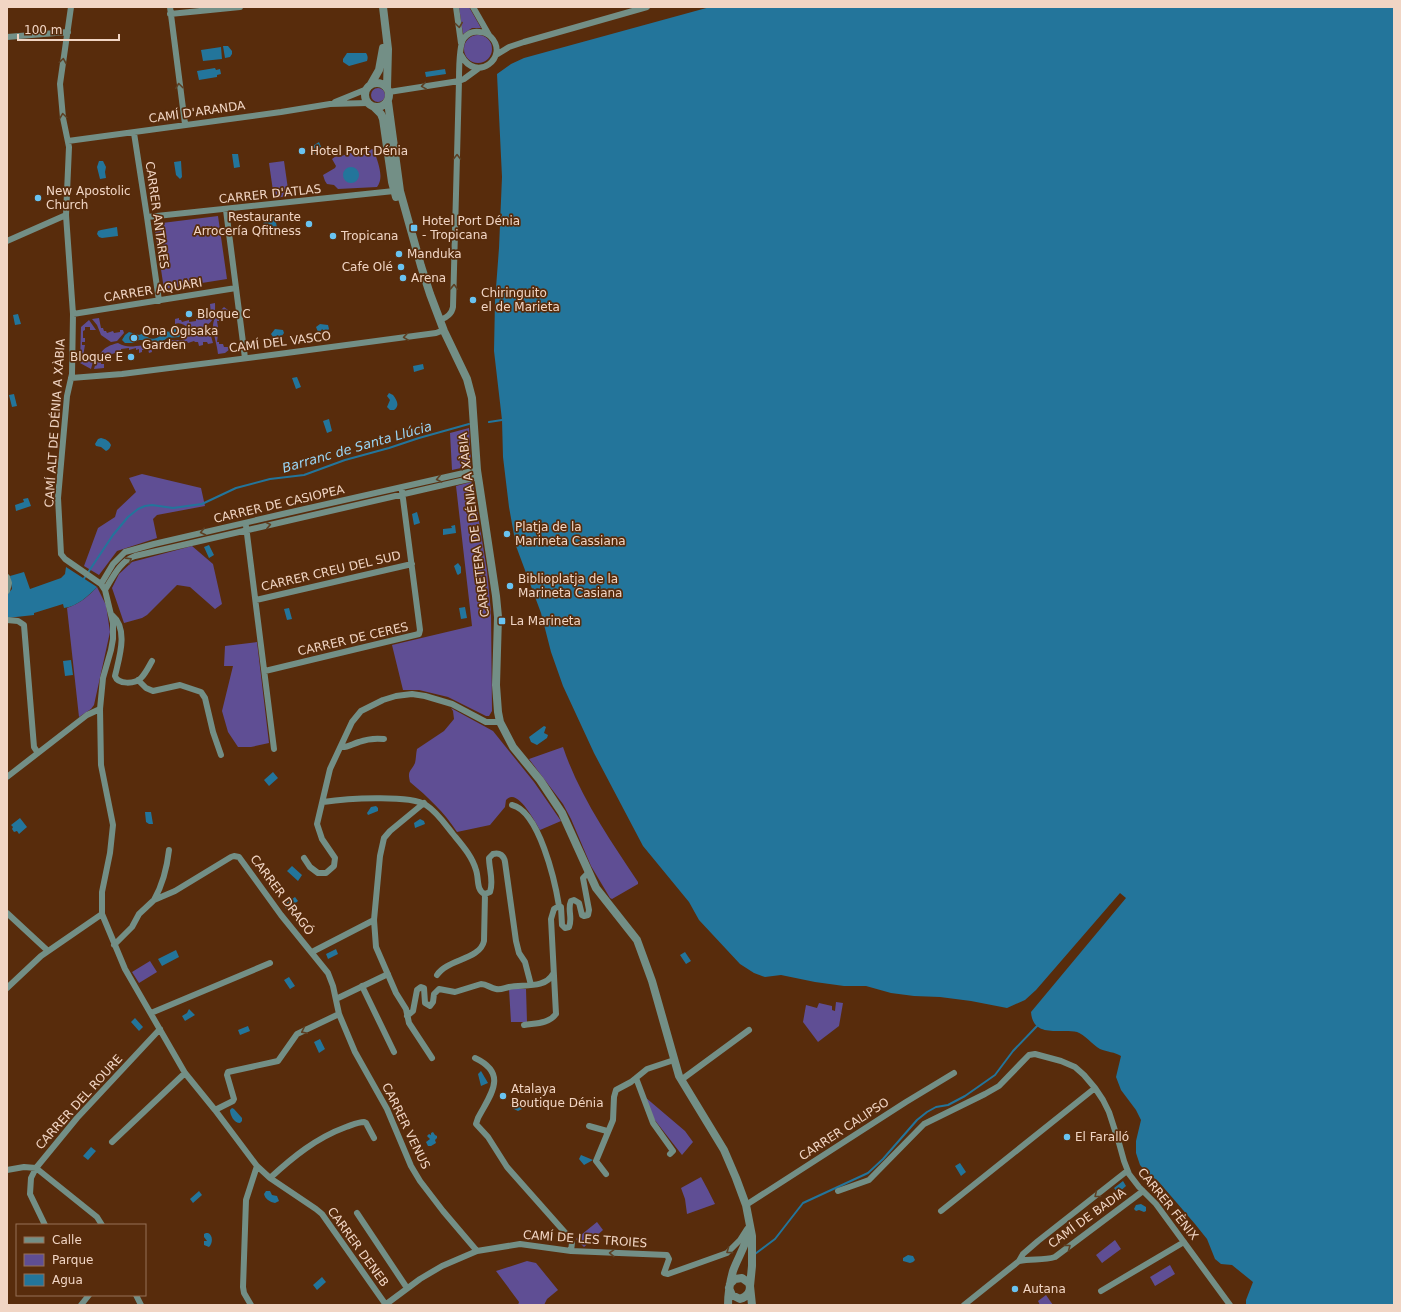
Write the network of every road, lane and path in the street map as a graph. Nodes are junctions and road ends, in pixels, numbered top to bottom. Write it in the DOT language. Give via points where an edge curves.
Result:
graph roads {
  1 [pos="71,7"];
  2 [pos="170,7"];
  3 [pos="240,7"];
  4 [pos="383,7"];
  5 [pos="456,7"];
  6 [pos="473,7"];
  7 [pos="648,7"];
  8 [pos="170,14"];
  9 [pos="68,32"];
  10 [pos="386,34"];
  11 [pos="489,35"];
  12 [pos="7,37"];
  13 [pos="461,42"];
  14 [pos="495,44"];
  15 [pos="509,47"];
  16 [pos="496,54"];
  17 [pos="461,55"];
  18 [pos="479,68"];
  19 [pos="459,81"];
  20 [pos="369,87"];
  21 [pos="388,90"];
  22 [pos="388,102"];
  23 [pos="330,104"];
  24 [pos="371,105"];
  25 [pos="185,124"];
  26 [pos="134,132"];
  27 [pos="68,141"];
  28 [pos="394,191"];
  29 [pos="226,210"];
  30 [pos="66,215"];
  31 [pos="147,217"];
  32 [pos="410,227"];
  33 [pos="7,241"];
  34 [pos="236,288"];
  35 [pos="159,300"];
  36 [pos="73,314"];
  37 [pos="440,320"];
  38 [pos="444,330"];
  39 [pos="245,358"];
  40 [pos="71,378"];
  41 [pos="478,473"];
  42 [pos="402,491"];
  43 [pos="246,522"];
  44 [pos="247,529"];
  45 [pos="412,564"];
  46 [pos="7,576"];
  47 [pos="99,582"];
  48 [pos="105,590"];
  49 [pos="7,591"];
  50 [pos="256,600"];
  51 [pos="112,615"];
  52 [pos="7,620"];
  53 [pos="152,661"];
  54 [pos="265,671"];
  55 [pos="138,680"];
  56 [pos="100,709"];
  57 [pos="500,722"];
  58 [pos="384,739"];
  59 [pos="341,747"];
  60 [pos="274,749"];
  61 [pos="38,753"];
  62 [pos="221,755"];
  63 [pos="7,777"];
  64 [pos="323,802"];
  65 [pos="424,803"];
  66 [pos="512,805"];
  67 [pos="169,850"];
  68 [pos="304,858"];
  69 [pos="589,872"];
  70 [pos="485,894"];
  71 [pos="154,900"];
  72 [pos="559,906"];
  73 [pos="7,913"];
  74 [pos="102,914"];
  75 [pos="374,920"];
  76 [pos="114,945"];
  77 [pos="48,951"];
  78 [pos="312,952"];
  79 [pos="270,963"];
  80 [pos="388,974"];
  81 [pos="553,974"];
  82 [pos="437,975"];
  83 [pos="531,985"];
  84 [pos="362,986"];
  85 [pos="7,988"];
  86 [pos="336,999"];
  87 [pos="151,1013"];
  88 [pos="339,1014"];
  89 [pos="407,1016"];
  90 [pos="524,1025"];
  91 [pos="160,1029"];
  92 [pos="749,1030"];
  93 [pos="394,1052"];
  94 [pos="432,1058"];
  95 [pos="475,1058"];
  96 [pos="674,1060"];
  97 [pos="185,1073"];
  98 [pos="954,1073"];
  99 [pos="636,1078"];
  100 [pos="681,1080"];
  101 [pos="1095,1088"];
  102 [pos="215,1110"];
  103 [pos="589,1126"];
  104 [pos="607,1131"];
  105 [pos="374,1138"];
  106 [pos="112,1142"];
  107 [pos="670,1154"];
  108 [pos="257,1166"];
  109 [pos="36,1168"];
  110 [pos="7,1170"];
  111 [pos="1127,1171"];
  112 [pos="606,1174"];
  113 [pos="270,1178"];
  114 [pos="838,1191"];
  115 [pos="1143,1191"];
  116 [pos="746,1205"];
  117 [pos="941,1211"];
  118 [pos="357,1213"];
  119 [pos="749,1221"];
  120 [pos="45,1224"];
  121 [pos="101,1224"];
  122 [pos="1184,1242"];
  123 [pos="477,1251"];
  124 [pos="571,1251"];
  125 [pos="1019,1261"];
  126 [pos="750,1286"];
  127 [pos="407,1288"];
  128 [pos="1101,1291"];
  129 [pos="729,1294"];
  130 [pos="747,1295"];
  131 [pos="88,1296"];
  132 [pos="136,1296"];
  133 [pos="393,1299"];
  134 [pos="81,1305"];
  135 [pos="141,1305"];
  136 [pos="251,1305"];
  137 [pos="386,1305"];
  138 [pos="397,1305"];
  139 [pos="733,1305"];
  140 [pos="743,1305"];
  141 [pos="752,1305"];
  142 [pos="964,1305"];
  143 [pos="1230,1305"];
  1 -- 9 [label="street, CAMÍ ALT DE DÉNIA A XÀBIA"];
  2 -- 8 [label="street"];
  3 -- 8 [label="street"];
  4 -- 10 [label="street"];
  5 -- 13 [label="street, one-way"];
  6 -- 11 [label="street"];
  7 -- 15 [label="street"];
  25 -- 8 [label="street, one-way"];
  9 -- 12 [label="street"];
  27 -- 9 [label="street, CAMÍ ALT DE DÉNIA A XÀBIA, one-way" via="60,90"];
  10 -- 20 [label="street" via="378,74"];
  10 -- 21 [label="street"];
  11 -- 13 [label="street" via="479,31 473,32"];
  11 -- 14 [label="street"];
  13 -- 17 [label="street"];
  14 -- 15 [label="street"];
  14 -- 16 [label="street"];
  15 -- 16 [label="street"];
  16 -- 18 [label="street" via="491,62"];
  17 -- 18 [label="street" via="468,65"];
  17 -- 19 [label="street"];
  18 -- 19 [label="street"];
  19 -- 21 [label="street, one-way"];
  37 -- 19 [label="street, one-way" via="447,316 453,307"];
  20 -- 21 [label="street" via="379,83"];
  20 -- 23 [label="street, CAMÍ D'ARANDA"];
  20 -- 24 [label="street" via="365,96"];
  21 -- 22 [label="street"];
  22 -- 24 [label="street" via="382,106"];
  22 -- 32 [label="street, CARRETERA DE DÉNIA A XÀBIA" via="398,181"];
  23 -- 24 [label="street, CAMÍ D'ARANDA"];
  23 -- 25 [label="street, CAMÍ D'ARANDA"];
  24 -- 28 [label="street, CARRETERA DE DÉNIA A XÀBIA" via="383,119"];
  25 -- 26 [label="street, CAMÍ D'ARANDA"];
  26 -- 27 [label="street, CAMÍ D'ARANDA"];
  26 -- 31 [label="street, CARRER ANTARES"];
  27 -- 30 [label="street, CAMÍ ALT DE DÉNIA A XÀBIA"];
  28 -- 29 [label="street, CARRER D'ATLAS"];
  28 -- 32 [label="street, CARRETERA DE DÉNIA A XÀBIA"];
  29 -- 31 [label="street, CARRER D'ATLAS"];
  29 -- 34 [label="street"];
  30 -- 33 [label="street"];
  30 -- 36 [label="street, CAMÍ ALT DE DÉNIA A XÀBIA"];
  31 -- 35 [label="street, CARRER ANTARES"];
  32 -- 37 [label="street, CARRETERA DE DÉNIA A XÀBIA"];
  34 -- 35 [label="street, CARRER AQUARI"];
  34 -- 39 [label="street"];
  35 -- 36 [label="street, CARRER AQUARI"];
  36 -- 40 [label="street, CAMÍ ALT DE DÉNIA A XÀBIA"];
  37 -- 38 [label="street, CARRETERA DE DÉNIA A XÀBIA"];
  38 -- 39 [label="street, CAMÍ DEL VASCO, one-way"];
  38 -- 41 [label="street, CARRETERA DE DÉNIA A XÀBIA" via="471,392"];
  39 -- 40 [label="street, CAMÍ DEL VASCO"];
  40 -- 47 [label="street, CAMÍ ALT DE DÉNIA A XÀBIA" via="67,396 58,498 61,554"];
  41 -- 42 [label="street, CARRER DE CASIOPEA"];
  41 -- 57 [label="street, CARRETERA DE DÉNIA A XÀBIA" via="498,617 496,685"];
  42 -- 43 [label="street, CARRER DE CASIOPEA"];
  44 -- 42 [label="street, CARRER DE CASIOPEA, one-way"];
  42 -- 45 [label="street, CARRER DE CERES"];
  43 -- 44 [label="street"];
  43 -- 47 [label="street, CARRER DE CASIOPEA, one-way" via="125,552"];
  48 -- 44 [label="street, CARRER DE CASIOPEA, one-way" via="129,558"];
  44 -- 50 [label="street"];
  45 -- 50 [label="street, CARRER CREU DEL SUD"];
  45 -- 54 [label="street, CARRER DE CERES" via="419,634"];
  46 -- 49 [label="street"];
  47 -- 48 [label="street, CAMÍ ALT DE DÉNIA A XÀBIA"];
  48 -- 51 [label="street, CAMÍ ALT DE DÉNIA A XÀBIA"];
  50 -- 54 [label="street"];
  51 -- 55 [label="street" via="117,620 122,639 116,679 121,682"];
  51 -- 56 [label="street, CAMÍ ALT DE DÉNIA A XÀBIA" via="113,639 102,678"];
  52 -- 61 [label="street" via="18,620 24,625 34,747"];
  53 -- 55 [label="street"];
  54 -- 60 [label="street"];
  55 -- 62 [label="street" via="153,691 180,684 200,692 205,698"];
  56 -- 61 [label="street" via="88,715"];
  56 -- 74 [label="street, CAMÍ ALT DE DÉNIA A XÀBIA" via="101,765 113,825 102,892"];
  57 -- 59 [label="street" via="486,722 436,698 402,695 383,700 359,713"];
  57 -- 69 [label="street, CARRETERA DE DÉNIA A XÀBIA" via="513,747 559,808"];
  58 -- 59 [label="street" via="371,738"];
  59 -- 64 [label="street" via="327,778"];
  61 -- 63 [label="street"];
  64 -- 65 [label="street" via="393,799"];
  64 -- 68 [label="street" via="317,824 322,839 336,862 326,873 318,873"];
  65 -- 70 [label="street" via="469,854 476,870 479,890"];
  65 -- 75 [label="street" via="384,838"];
  66 -- 72 [label="street" via="522,810 537,833 551,868"];
  67 -- 71 [label="street" via="166,872"];
  69 -- 72 [label="street" via="583,878 588,915 582,915 579,902 571,901 570,925 565,928 562,925 562,910"];
  69 -- 96 [label="street, CARRETERA DE DÉNIA A XÀBIA" via="596,888 637,940"];
  70 -- 82 [label="street" via="482,947 477,952 444,966"];
  70 -- 83 [label="street" via="491,890 489,858 493,854 500,854 505,862 516,941"];
  71 -- 76 [label="street, CARRER DRAGÓ"];
  71 -- 78 [label="street, CARRER DRAGÓ" via="175,891 230,857 237,856"];
  72 -- 81 [label="street" via="554,909 551,919"];
  73 -- 77 [label="street"];
  74 -- 76 [label="street, CAMÍ ALT DE DÉNIA A XÀBIA"];
  74 -- 77 [label="street"];
  75 -- 78 [label="street"];
  75 -- 80 [label="street" via="376,947"];
  76 -- 87 [label="street, CAMÍ ALT DE DÉNIA A XÀBIA"];
  77 -- 85 [label="street"];
  78 -- 86 [label="street, CARRER DRAGÓ" via="328,973"];
  79 -- 87 [label="street"];
  80 -- 84 [label="street"];
  80 -- 89 [label="street"];
  81 -- 83 [label="street" via="549,980"];
  81 -- 90 [label="street" via="556,1014 543,1023"];
  83 -- 89 [label="street" via="496,989 481,984 455,992 439,989 434,994 430,1006 426,1003 425,990 421,987 413,1012"];
  84 -- 86 [label="street"];
  84 -- 93 [label="street"];
  86 -- 88 [label="street, CARRER VENUS"];
  87 -- 91 [label="street, CAMÍ ALT DE DÉNIA A XÀBIA"];
  88 -- 102 [label="street, one-way" via="297,1034 278,1061 228,1072 233,1101"];
  88 -- 123 [label="street, CARRER VENUS" via="355,1052 387,1109 420,1182"];
  89 -- 94 [label="street"];
  91 -- 97 [label="street, CAMÍ ALT DE DÉNIA A XÀBIA"];
  91 -- 109 [label="street, CARRER DEL ROURE" via="77,1118"];
  92 -- 100 [label="street"];
  95 -- 124 [label="street" via="487,1066 495,1082 476,1124 488,1136 508,1167 569,1237 572,1243"];
  96 -- 99 [label="street" via="647,1069"];
  96 -- 100 [label="street, CARRETERA DE DÉNIA A XÀBIA"];
  97 -- 102 [label="street, CAMÍ ALT DE DÉNIA A XÀBIA"];
  97 -- 106 [label="street"];
  98 -- 116 [label="street, CARRER CALIPSO"];
  99 -- 104 [label="street" via="614,1092 613,1120"];
  99 -- 107 [label="street" via="653,1123 674,1151"];
  100 -- 116 [label="street, CARRETERA DE DÉNIA A XÀBIA" via="724,1150"];
  101 -- 111 [label="street, CARRER FÈNIX" via="1111,1120"];
  101 -- 114 [label="street, CARRER FÈNIX" via="1078,1069 1061,1061 1035,1054 1029,1055 999,1086 924,1124 869,1180"];
  101 -- 117 [label="street"];
  102 -- 108 [label="street, CAMÍ ALT DE DÉNIA A XÀBIA"];
  103 -- 104 [label="street"];
  104 -- 112 [label="street" via="596,1161"];
  105 -- 113 [label="street" via="364,1122 342,1129 307,1146"];
  108 -- 113 [label="street, CARRER DENEB"];
  108 -- 136 [label="street" via="246,1200 244,1242 243,1287"];
  109 -- 110 [label="street, CARRER DEL ROURE"];
  109 -- 120 [label="street" via="31,1178 30,1194"];
  109 -- 121 [label="street" via="97,1217"];
  111 -- 115 [label="street, CARRER FÈNIX"];
  111 -- 125 [label="street, CAMÍ DE BADIA, one-way" via="1023,1254"];
  113 -- 137 [label="street, CARRER DENEB" via="322,1214"];
  115 -- 122 [label="street, CARRER FÈNIX"];
  125 -- 115 [label="street, CAMÍ DE BADIA, one-way" via="1055,1256"];
  116 -- 119 [label="street, CARRETERA DE DÉNIA A XÀBIA"];
  118 -- 127 [label="street"];
  119 -- 124 [label="street, CAMÍ DE LES TROIES, one-way" via="745,1233 727,1253 668,1274 664,1273 669,1259 667,1255"];
  119 -- 126 [label="street, CARRETERA DE DÉNIA A XÀBIA" via="752,1236"];
  119 -- 129 [label="street, CARRETERA DE DÉNIA A XÀBIA" via="746,1241 734,1270"];
  122 -- 128 [label="street"];
  122 -- 143 [label="street, CARRER FÈNIX"];
  123 -- 124 [label="street, CAMÍ DE LES TROIES" via="520,1244"];
  123 -- 127 [label="street, CAMÍ DE LES TROIES" via="442,1266"];
  125 -- 142 [label="street, CAMÍ DE BADIA"];
  126 -- 129 [label="street" via="742,1278 735,1279"];
  126 -- 130 [label="street"];
  126 -- 141 [label="street"];
  127 -- 133 [label="street, CAMÍ DE LES TROIES"];
  129 -- 130 [label="street" via="742,1299"];
  129 -- 139 [label="street"];
  130 -- 140 [label="street"];
  131 -- 134 [label="street"];
  132 -- 135 [label="street"];
  133 -- 137 [label="street, CAMÍ DE LES TROIES"];
  133 -- 138 [label="street"];
}
